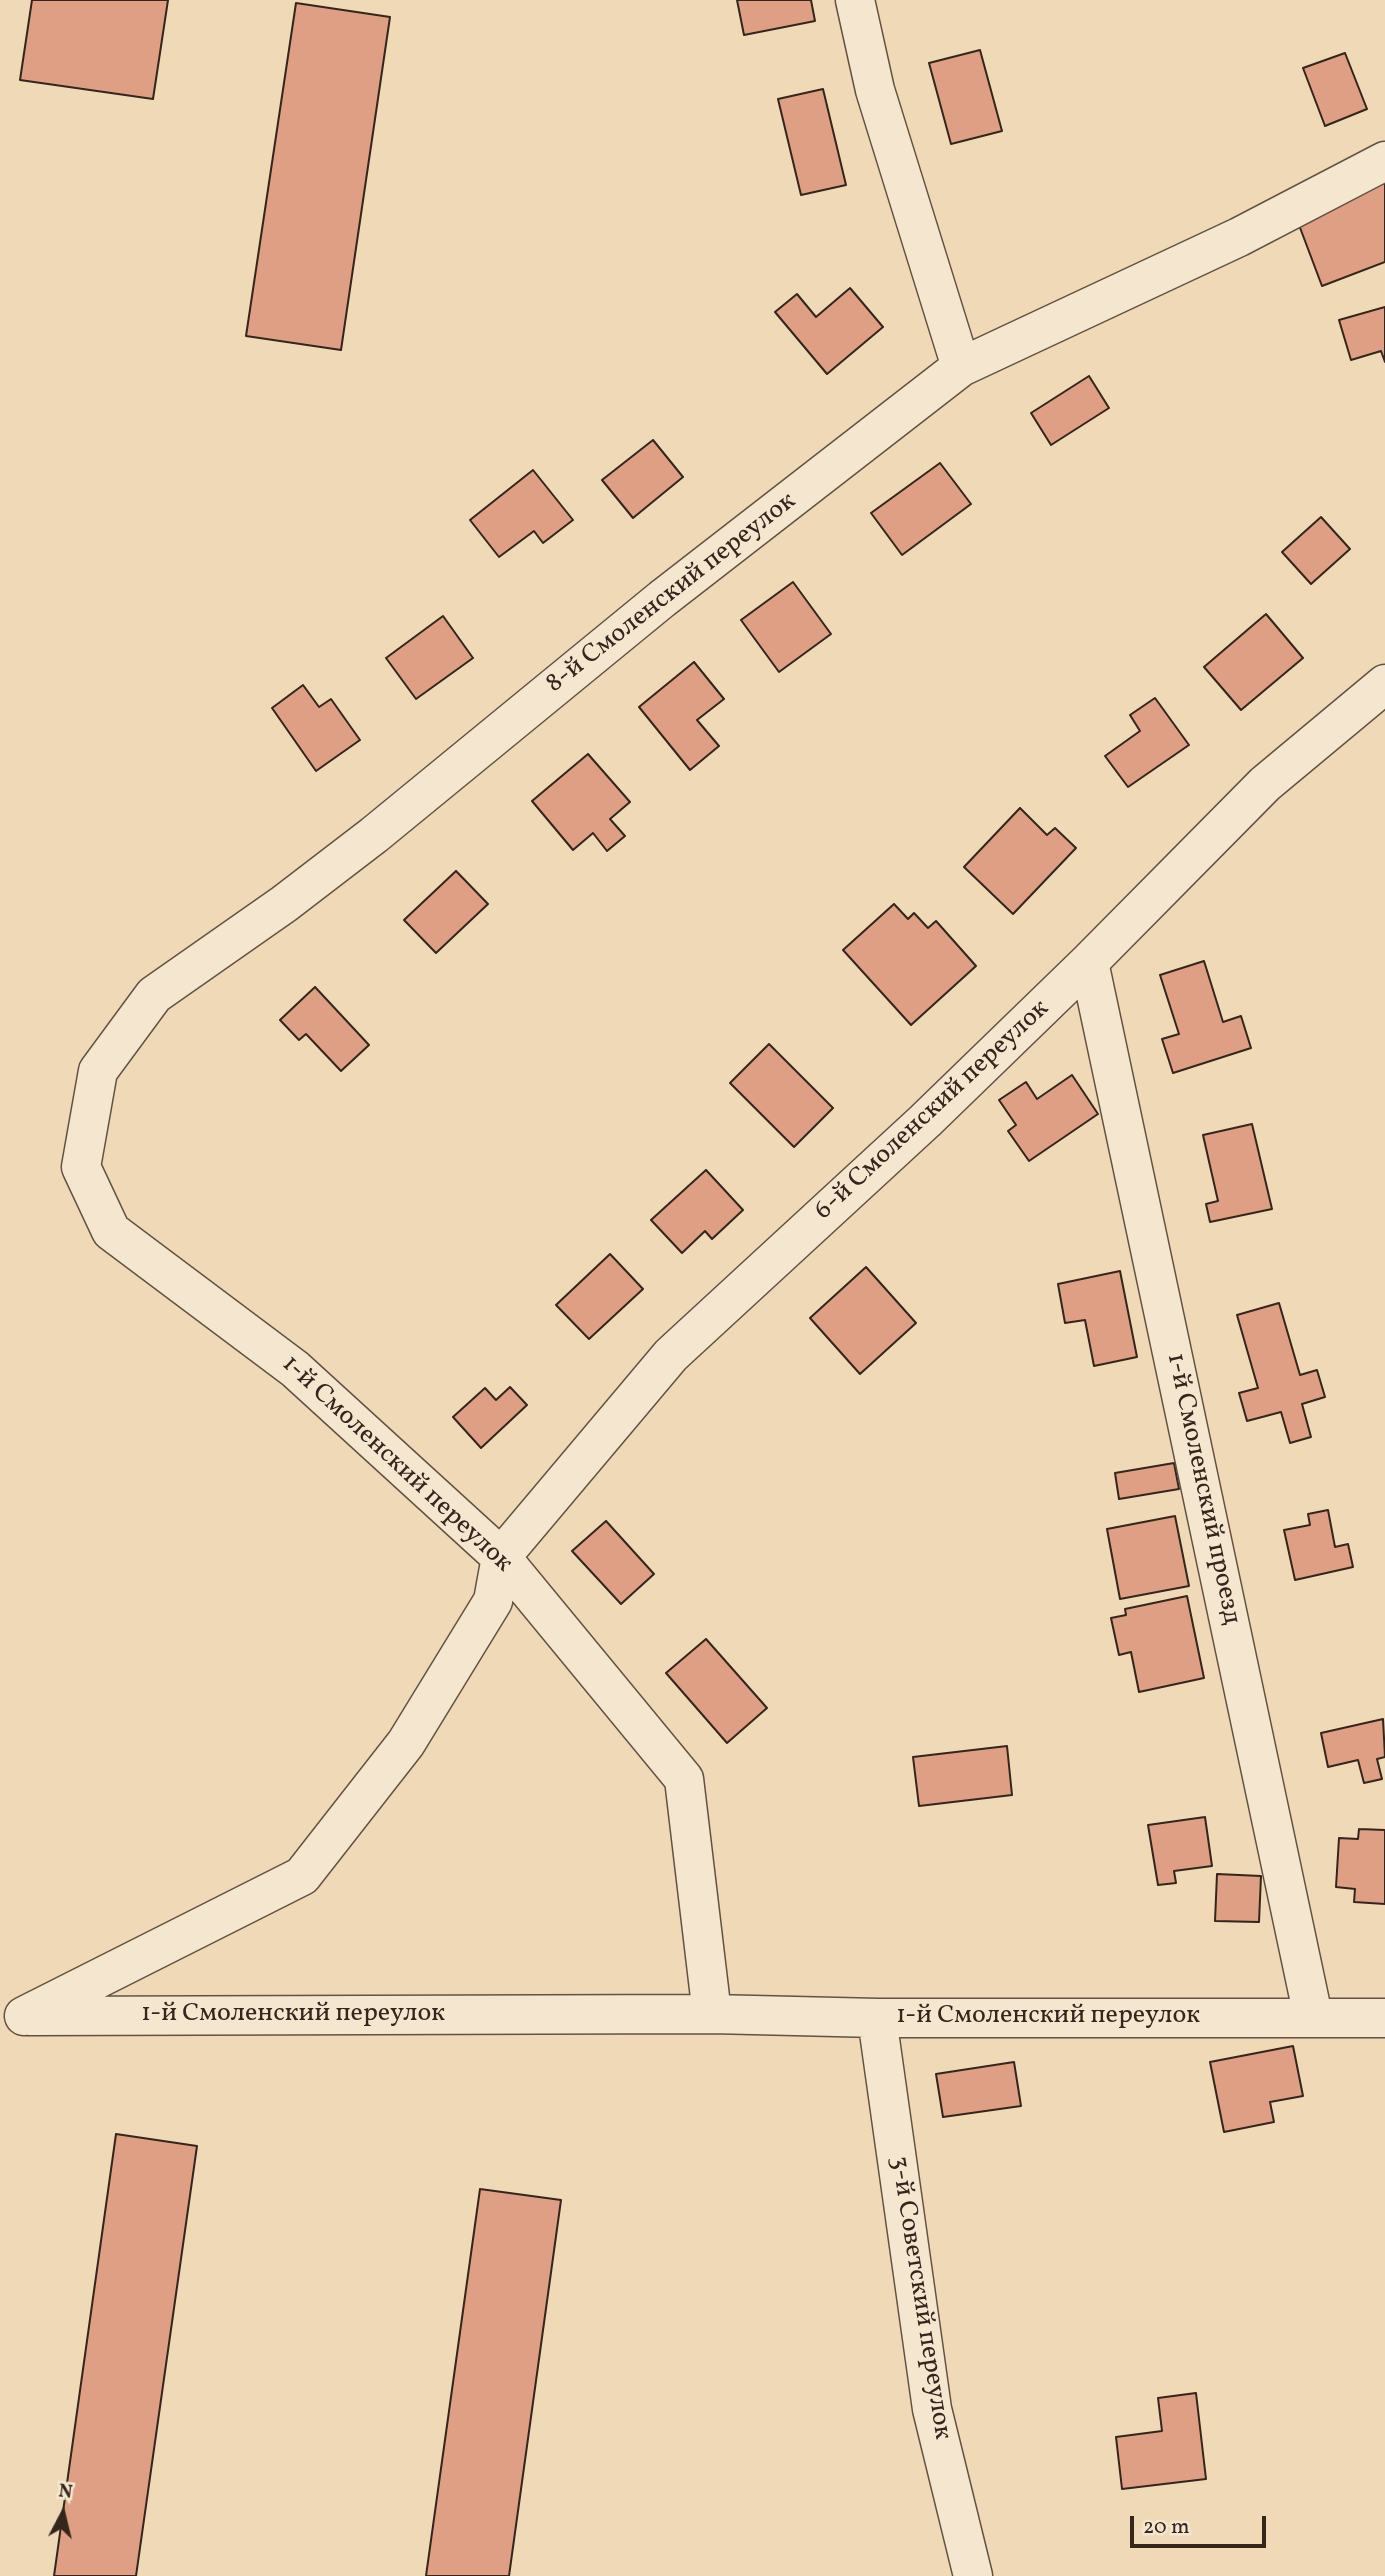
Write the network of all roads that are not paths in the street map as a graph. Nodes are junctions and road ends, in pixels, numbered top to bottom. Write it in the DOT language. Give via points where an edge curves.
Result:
graph roads {
  1 [pos="855,0"];
  2 [pos="1385,161"];
  3 [pos="961,368"];
  4 [pos="1385,684"];
  5 [pos="1089,962"];
  6 [pos="98,1071"];
  7 [pos="501,1557"];
  8 [pos="712,2014"];
  9 [pos="12,2016"];
  10 [pos="1313,2016"];
  11 [pos="877,2018"];
  12 [pos="1385,2018"];
  13 [pos="973,2576"];
  1 -- 3 [label="street" via="875,90"];
  2 -- 3 [label="street, 8-й Смоленский переулок" via="1239,237"];
  3 -- 6 [label="street, 8-й Смоленский переулок" via="662,599 374,835 154,995"];
  4 -- 5 [label="street, 6-й Смоленский переулок" via="1265,783"];
  5 -- 7 [label="street, 6-й Смоленский переулок" via="925,1121 671,1355"];
  5 -- 10 [label="street, 1-й Смоленский проезд"];
  6 -- 7 [label="street, 1-й Смоленский переулок" via="81,1167 111,1231 295,1369"];
  7 -- 8 [label="street, 1-й Смоленский переулок" via="684,1779"];
  7 -- 9 [label="street" via="493,1601 406,1743 302,1876"];
  8 -- 9 [label="street, 1-й Смоленский переулок"];
  8 -- 11 [label="street, 1-й Смоленский переулок"];
  10 -- 11 [label="street, 1-й Смоленский переулок"];
  10 -- 12 [label="street, 1-й Смоленский переулок"];
  11 -- 13 [label="street, 3-й Советский переулок" via="932,2409"];
}
